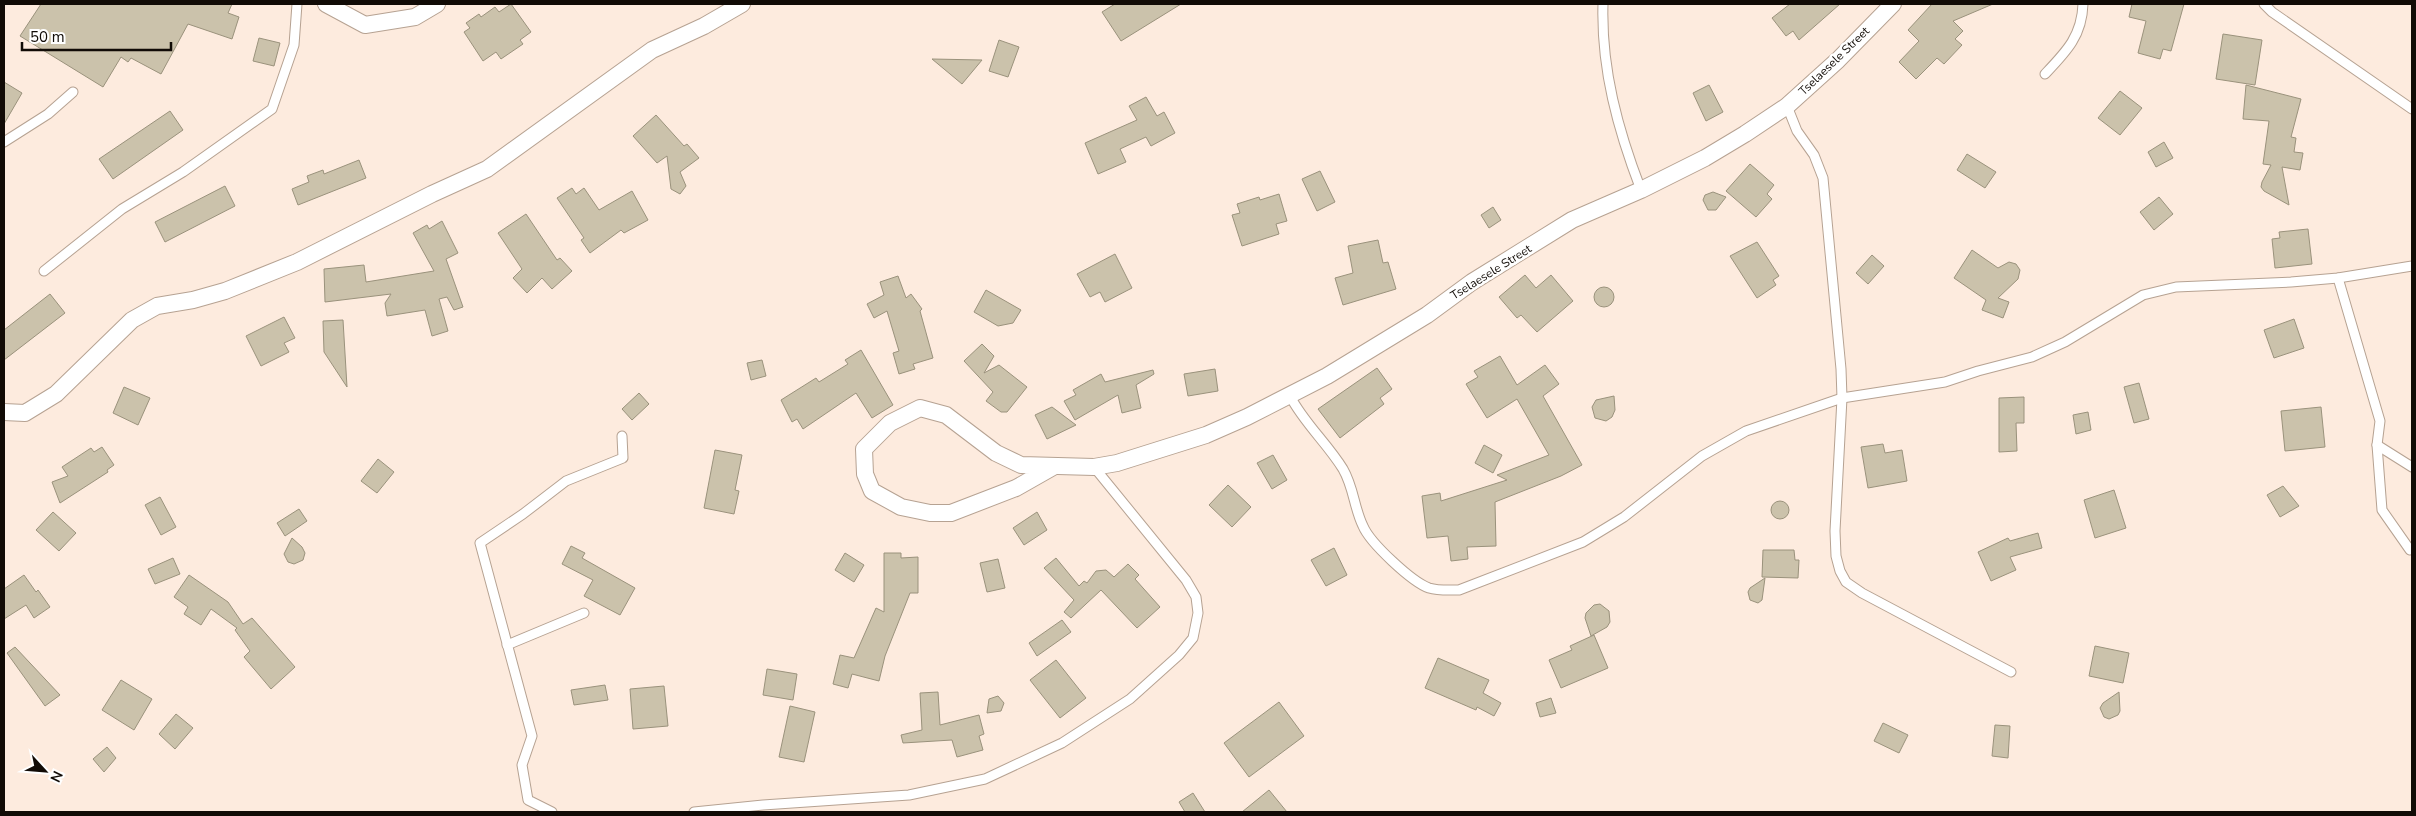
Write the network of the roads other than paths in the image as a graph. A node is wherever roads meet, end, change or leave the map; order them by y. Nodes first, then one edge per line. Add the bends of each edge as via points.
1 (297, 4) edge
2 (326, 4) edge
3 (437, 4) edge
4 (742, 4) edge
5 (1603, 4) edge
6 (1893, 4) edge
7 (2083, 4) edge
8 (2264, 4) edge
9 (2046, 74) dead end
10 (74, 92) dead end
11 (1787, 106) junction
12 (2412, 109) edge
13 (4, 142) edge
14 (1641, 190) junction
15 (2412, 266) edge
16 (44, 271) dead end
17 (2338, 278) junction
18 (1290, 396) junction
19 (1842, 398) junction
20 (4, 412) edge
21 (622, 436) dead end
22 (2377, 445) junction
23 (1053, 467) junction
24 (1094, 467) junction
25 (2412, 467) edge
26 (2412, 548) edge
27 (584, 612) dead end
28 (507, 645) junction
29 (2011, 672) dead end
30 (552, 812) edge
31 (694, 812) edge

1 - 16 lane via 294,45 272,109 183,172 122,209
2 - 3 street via 365,25 415,17
4 - 20 street via 652,50 487,170 297,262 225,291 158,306 132,320 56,394 25,413
5 - 14 lane via 1607,76 1626,151
6 - 11 street, Tselaesele Street
7 - 9 lane via 2083,17 2071,47
8 - 12 lane
10 - 13 lane via 48,114
11 - 14 street, Tselaesele Street via 1705,158
11 - 19 lane via 1823,178
14 - 18 street, Tselaesele Street via 1572,220 1328,376
15 - 17 lane
17 - 19 lane via 2176,286 2143,295 2065,342 2032,357 1945,382
17 - 22 lane via 2380,421
18 - 19 lane via 1299,414 1343,469 1352,485 1363,526 1375,546 1427,587 1443,590 1459,590 1583,542 1624,517 1702,456 1746,431
18 - 24 street, Tselaesele Street via 1206,435
19 - 29 lane via 1835,531 1836,556 1846,582
21 - 28 lane via 623,458 566,481 480,543
22 - 25 lane
22 - 26 lane via 2382,510 2410,550
23 - 23 street, Tselaesele Street via 1021,465 996,453 946,416 920,408 890,423 864,449 865,474 872,491 901,507 930,513 951,513 1008,491
23 - 24 street, Tselaesele Street
24 - 31 lane via 1186,580 1196,598 1198,613 1193,638 1130,699 1062,743 984,779 909,795
27 - 28 lane
28 - 30 lane via 532,736 522,765 528,800

